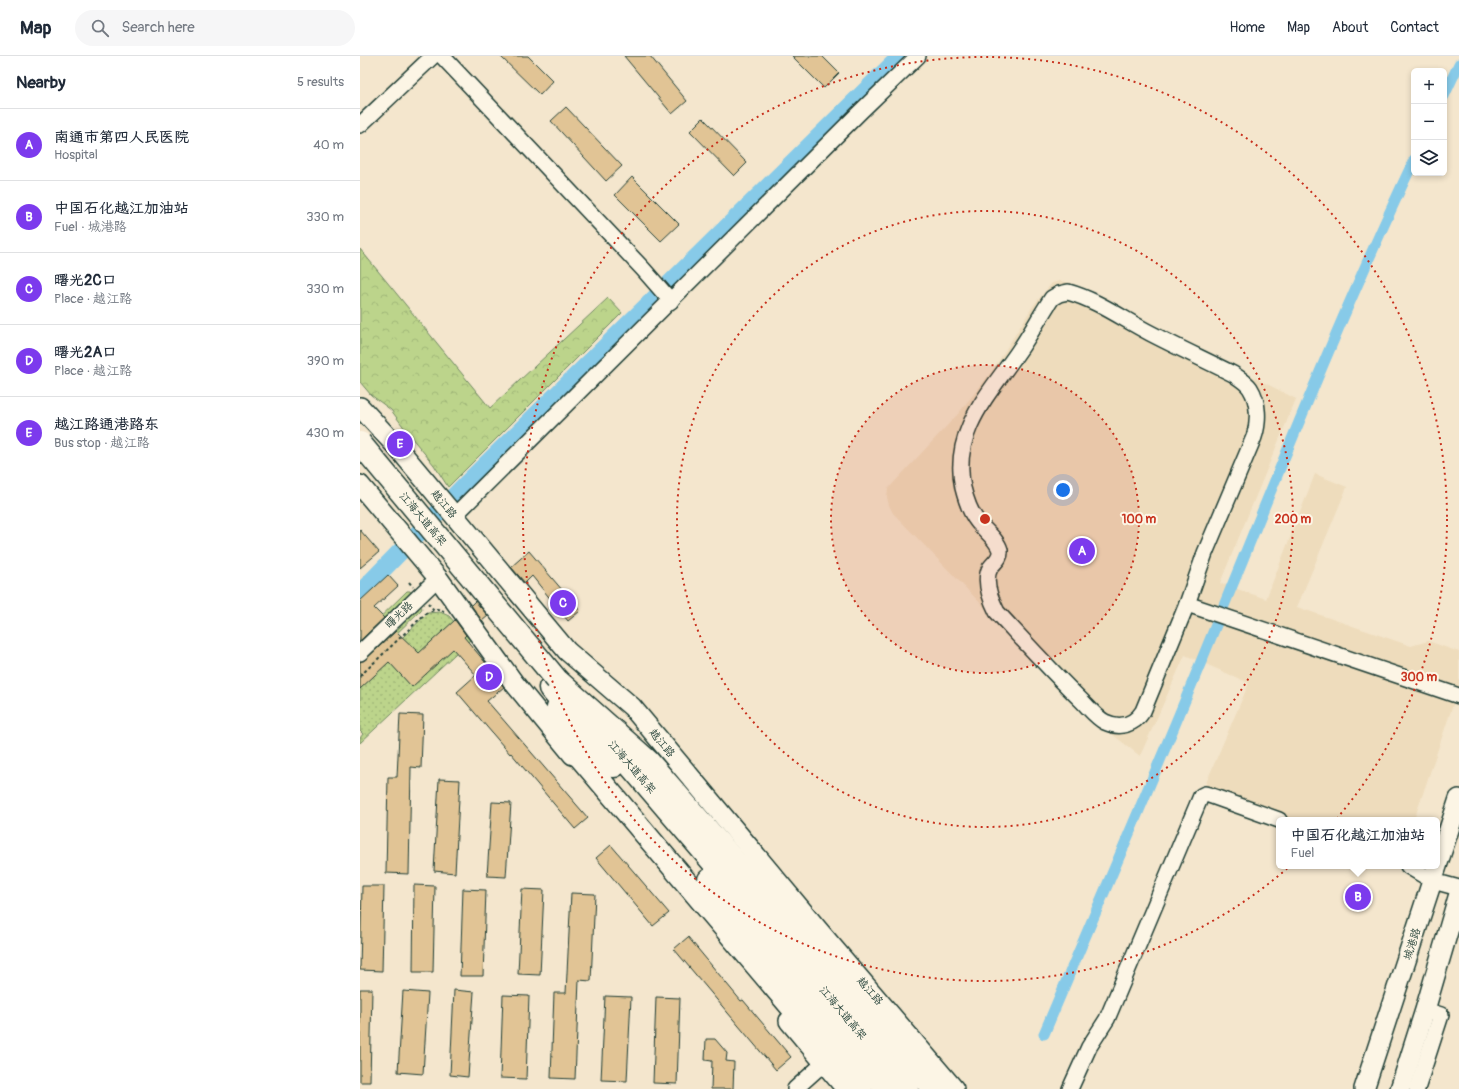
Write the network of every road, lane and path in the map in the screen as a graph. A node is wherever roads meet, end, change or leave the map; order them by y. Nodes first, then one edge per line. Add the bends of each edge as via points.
1 (432, 56) edge
2 (442, 56) edge
3 (918, 56) edge
4 (360, 125) edge
5 (670, 301) junction
6 (360, 407) edge
7 (360, 443) edge
8 (360, 466) edge
9 (360, 485) edge
10 (454, 516) junction
11 (438, 578) junction
12 (1187, 604) junction
13 (448, 614) dead end
14 (360, 653) edge
15 (360, 676) edge
16 (554, 684) junction
17 (1459, 696) edge
18 (1459, 799) edge
19 (1276, 819) edge
20 (1440, 859) edge
21 (1413, 869) edge
22 (1437, 869) edge
23 (1433, 881) junction
24 (1459, 888) edge
25 (1459, 894) edge
26 (1425, 1010) junction
27 (824, 1063) junction
28 (795, 1089) edge
29 (846, 1089) edge
30 (861, 1089) edge
31 (886, 1089) edge
32 (907, 1089) edge
33 (933, 1089) edge
34 (954, 1089) edge
35 (1070, 1089) edge
36 (1364, 1089) edge
37 (1400, 1089) edge
38 (1417, 1089) edge

1 - 4 street
2 - 5 street via 643,269
3 - 5 street
5 - 10 street
6 - 10 main road, 越江路
7 - 16 highway, 江海大道高架, bridge
8 - 16 highway, 江海大道高架
9 - 11 main road
10 - 34 main road, 越江路 via 567,651 632,707
11 - 14 street, 曙光路
11 - 27 main road via 514,683
12 - 12 street via 1205,553 1257,427 1250,388 1233,374 1078,295 1068,292 1059,294 1052,298 1019,350 981,402 967,430 963,448 963,487 969,507 1000,551 988,577 993,603 997,612 1098,717 1105,722 1123,725 1138,718 1142,711
12 - 17 street
13 - 15 path via 437,609 426,613
16 - 30 highway via 575,751
16 - 31 highway, 江海大道高架 via 760,942
16 - 32 highway, 江海大道高架
16 - 33 highway via 648,761
18 - 20 main road, 城港路
19 - 35 street via 1209,795 1200,796 1107,1019 1089,1047
21 - 23 street
22 - 23 main road, 城港路
23 - 24 street
23 - 36 main road, 城港路
25 - 26 main road
26 - 37 main road
26 - 38 street via 1441,1015
27 - 28 street
27 - 29 main road

